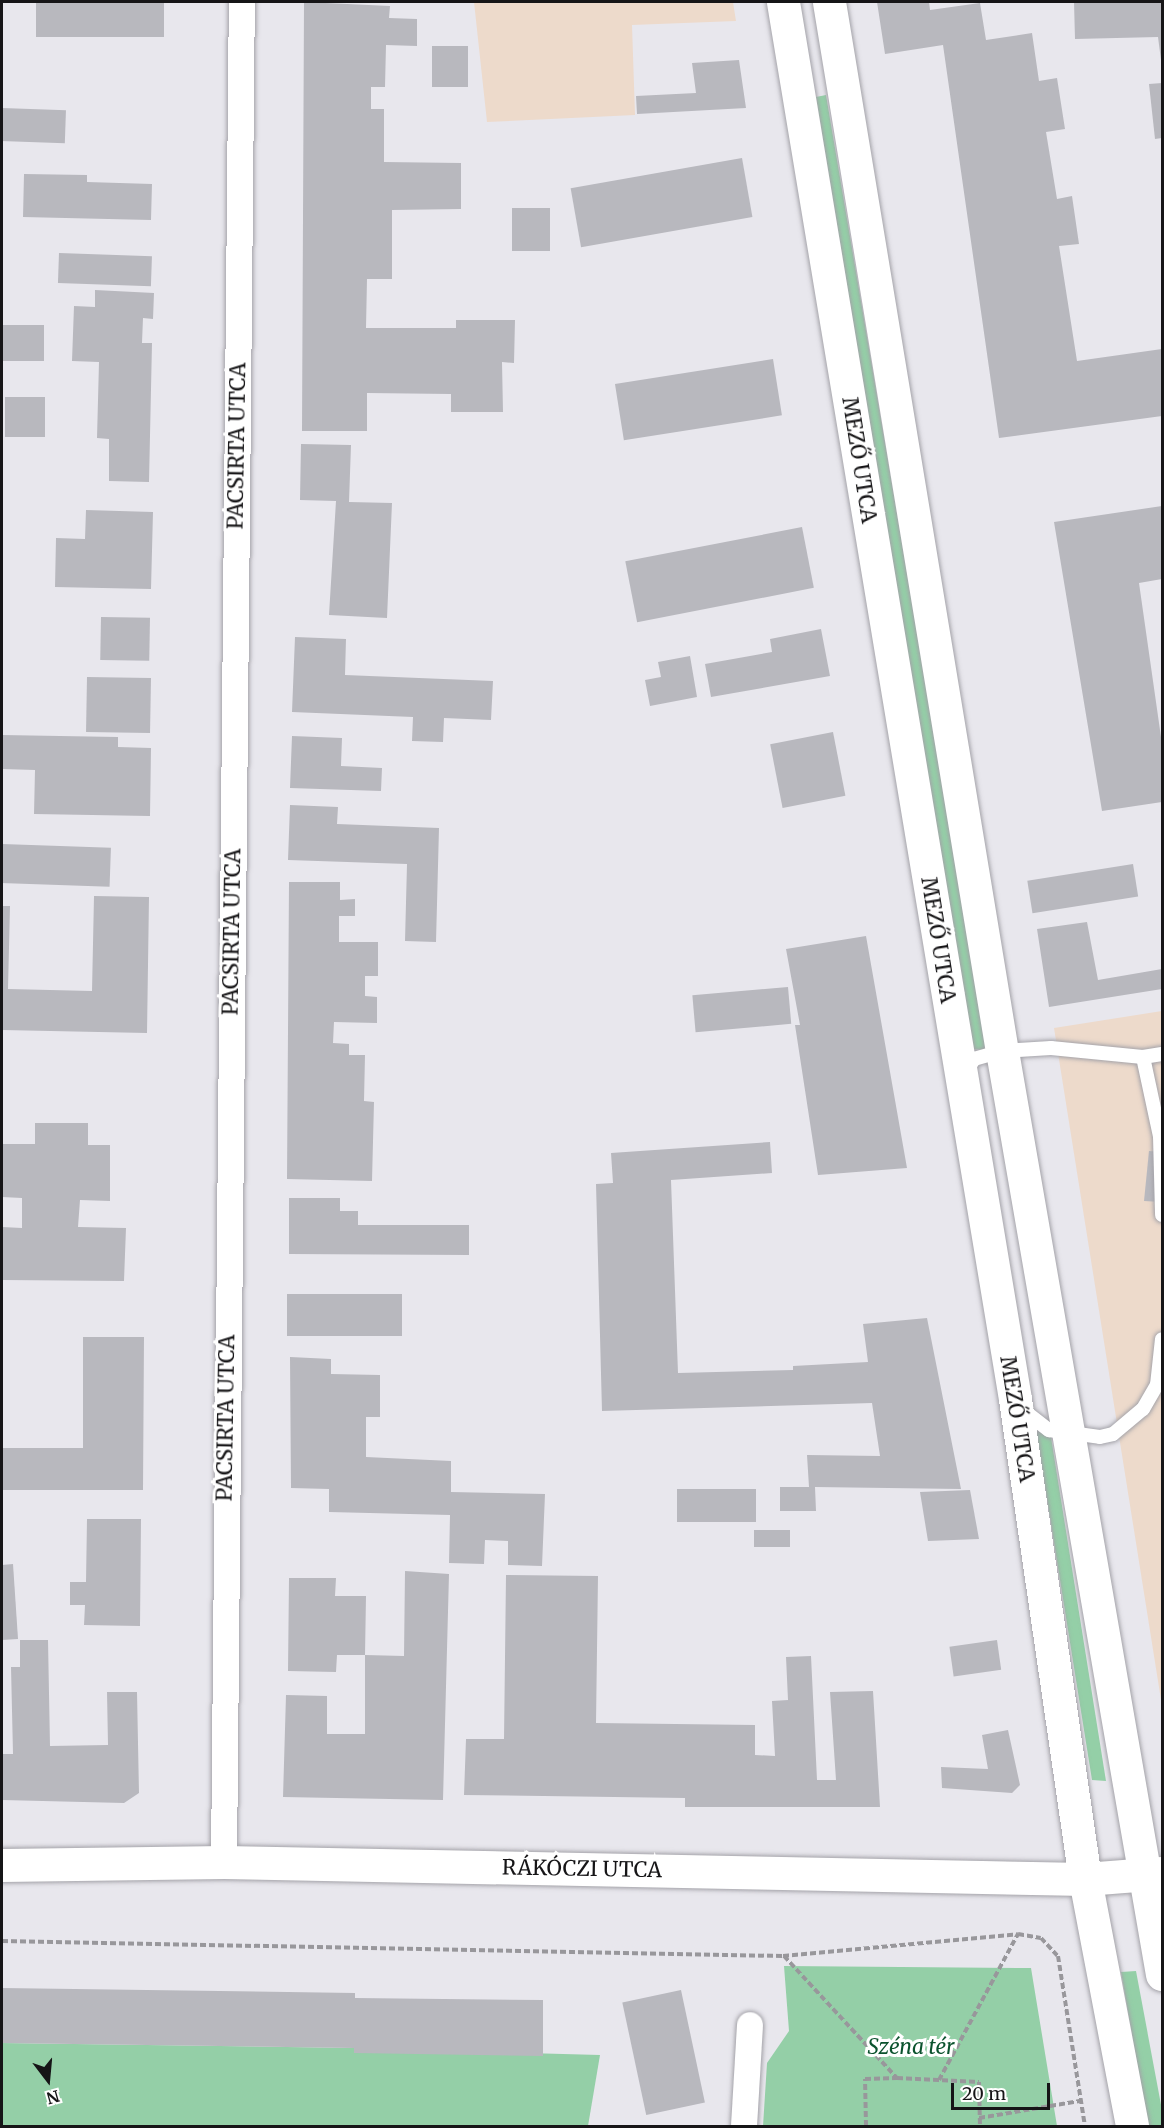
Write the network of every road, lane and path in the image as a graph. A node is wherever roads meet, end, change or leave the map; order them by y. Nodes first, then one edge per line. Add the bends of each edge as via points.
1 (242, 2) edge
2 (783, 2) edge
3 (829, 2) edge
4 (1002, 1051) junction
5 (1162, 1054) edge
6 (1143, 1057) junction
7 (961, 1080) junction
8 (1162, 1215) edge
9 (1162, 1339) edge
10 (1015, 1399) junction
11 (1068, 1432) junction
12 (224, 1862) junction
13 (2, 1864) edge
14 (1153, 1873) edge
15 (1085, 1879) junction
16 (1018, 1934) junction
17 (2, 1941) edge
18 (783, 1956) junction
19 (1162, 1974) edge
20 (750, 2025) dead end
21 (897, 2078) junction
22 (939, 2080) junction
23 (1080, 2101) junction
24 (979, 2118) junction
25 (744, 2127) edge
26 (866, 2127) edge
27 (980, 2127) edge
28 (1084, 2127) edge
29 (1132, 2127) edge

1 - 12 street, PACSIRTA UTCA
2 - 7 main road, MEZŐ UTCA
3 - 4 main road
4 - 6 lane via 1051,1047
4 - 7 lane via 974,1059
4 - 11 main road
5 - 6 lane
6 - 8 lane via 1161,1143
7 - 10 main road, MEZŐ UTCA
9 - 11 lane via 1157,1385 1143,1410 1113,1434 1100,1437
10 - 11 lane via 1029,1418 1049,1430
10 - 15 main road, MEZŐ UTCA
11 - 14 main road
12 - 13 main road, RÁKÓCZI UTCA
12 - 15 main road, RÁKÓCZI UTCA
14 - 15 main road, RÁKÓCZI UTCA
14 - 19 main road
15 - 29 main road
16 - 18 path
16 - 22 path
16 - 23 path via 1041,1938 1058,1956
17 - 18 path
18 - 21 path
20 - 25 street
21 - 22 path
21 - 26 path via 865,2079
22 - 24 path via 978,2082
23 - 24 path
23 - 28 path
24 - 27 path

